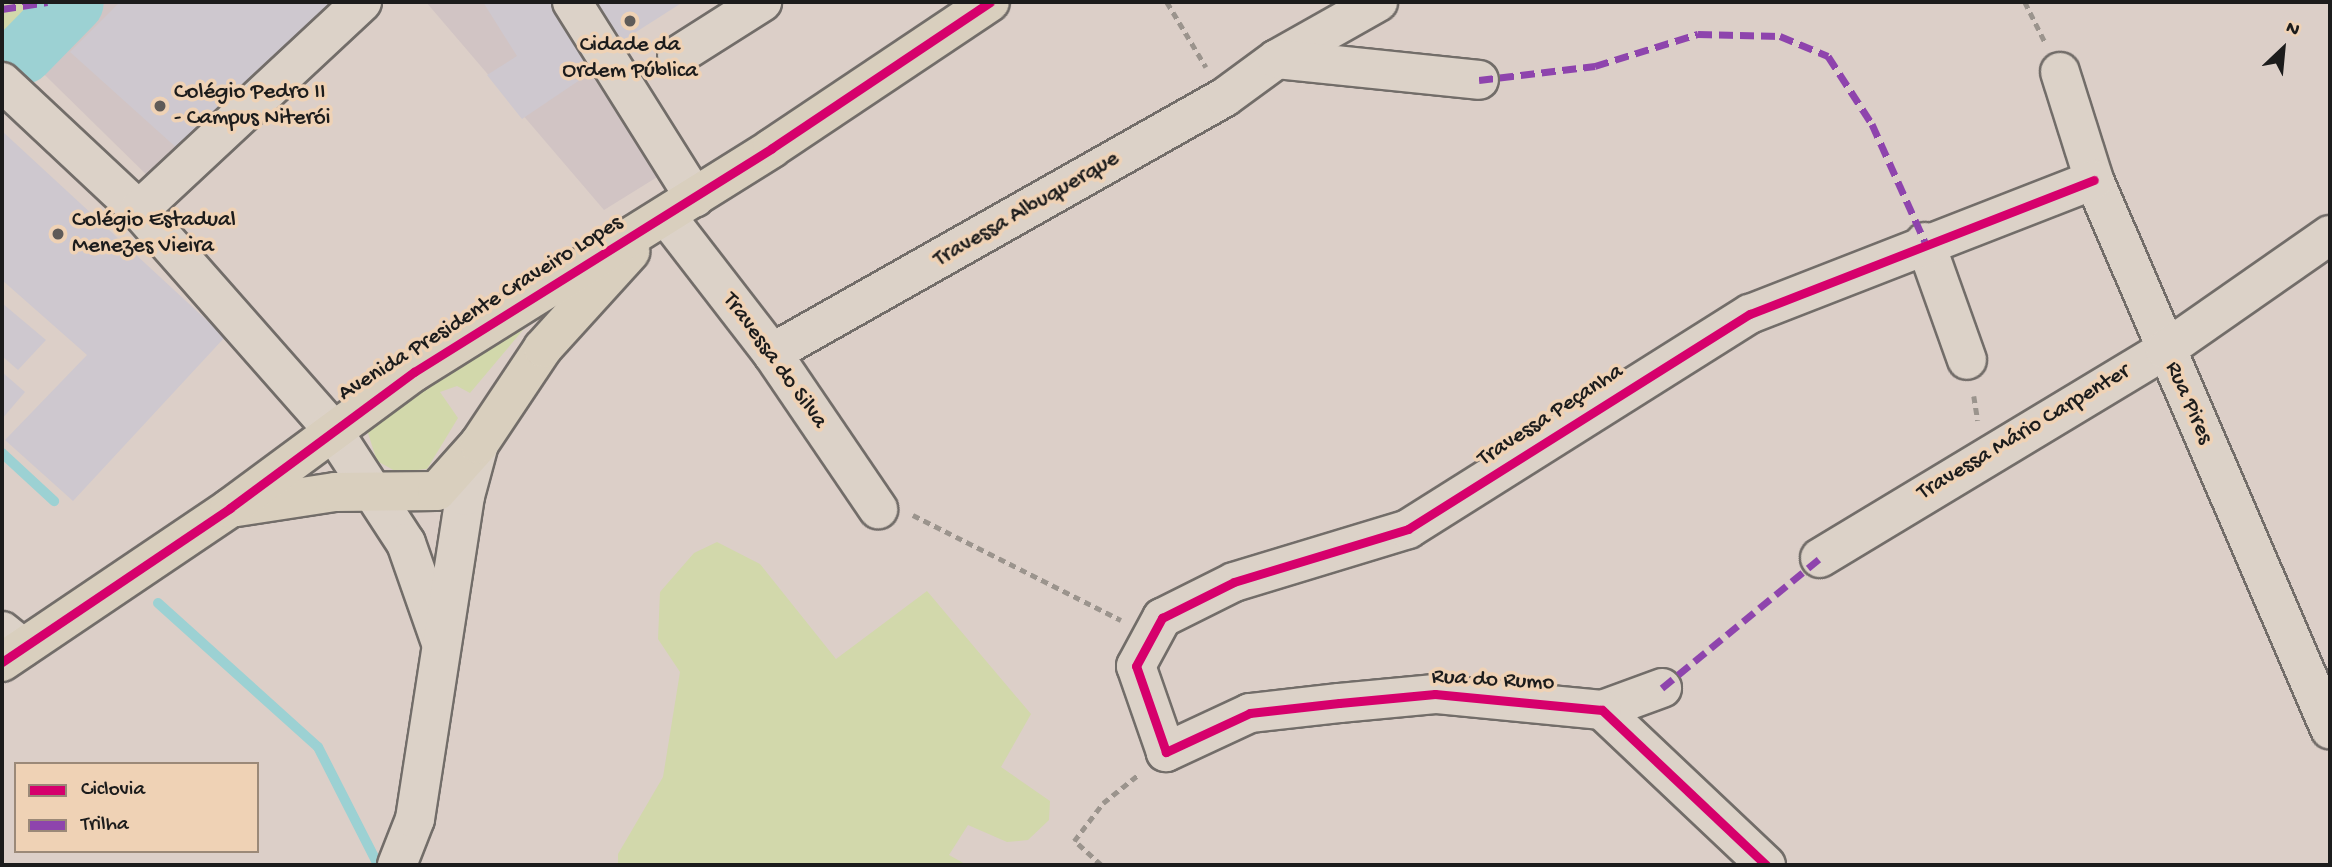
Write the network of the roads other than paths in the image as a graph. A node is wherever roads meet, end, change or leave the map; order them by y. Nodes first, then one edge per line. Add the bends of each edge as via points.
1 (362, 2) edge
2 (572, 2) edge
3 (762, 2) edge
4 (990, 2) edge
5 (1378, 2) edge
6 (677, 56) dead end
7 (1277, 59) junction
8 (2060, 72) dead end
9 (1479, 80) dead end
10 (2, 82) edge
11 (2094, 180) junction
12 (680, 207) junction
13 (139, 211) junction
14 (2330, 235) edge
15 (1925, 242) junction
16 (2165, 351) junction
17 (772, 353) junction
18 (1967, 360) road end
19 (331, 428) junction
20 (479, 444) junction
21 (374, 495) junction
22 (230, 508) junction
23 (878, 509) road end
24 (1820, 558) dead end
25 (441, 643) junction
26 (9, 646) edge
27 (1662, 688) dead end
28 (1602, 710) junction
29 (2330, 729) edge
30 (1166, 752) joint
31 (397, 865) edge
32 (1766, 865) edge

1 - 13 street
2 - 12 street, Travessa do Silva
3 - 6 street
4 - 12 main road, Avenida Presidente Craveiro Lopes
5 - 7 street, Travessa Albuquerque
7 - 9 street
7 - 17 street, Travessa Albuquerque via 1225,97
8 - 11 street, Rua Pires
10 - 13 street
11 - 15 street, Travessa Peçanha
11 - 16 street, Rua Pires
12 - 17 street, Travessa do Silva
12 - 19 main road, Avenida Presidente Craveiro Lopes
12 - 20 main road, Avenida Presidente Craveiro Lopes via 543,348
13 - 19 street
14 - 16 street, Travessa Mário Carpenter
15 - 18 street
15 - 30 street, Travessa Peçanha via 1750,314 1408,529 1234,582 1162,618 1148,635 1136,666
16 - 24 street, Travessa Mário Carpenter via 1984,453
16 - 29 street, Rua Pires
17 - 23 street, Travessa do Silva
19 - 21 street
19 - 22 main road, Avenida Presidente Craveiro Lopes
20 - 21 main road, Avenida Presidente Craveiro Lopes via 437,491
20 - 25 street, Avenida Presidente Craveiro Lopes
21 - 22 main road, Avenida Presidente Craveiro Lopes via 335,492
21 - 25 street via 425,584
22 - 26 main road, Avenida Presidente Craveiro Lopes
25 - 31 street, Avenida Presidente Craveiro Lopes via 415,819
27 - 28 street
28 - 30 street, Rua do Rumo via 1435,694 1339,703 1250,713
28 - 32 street

